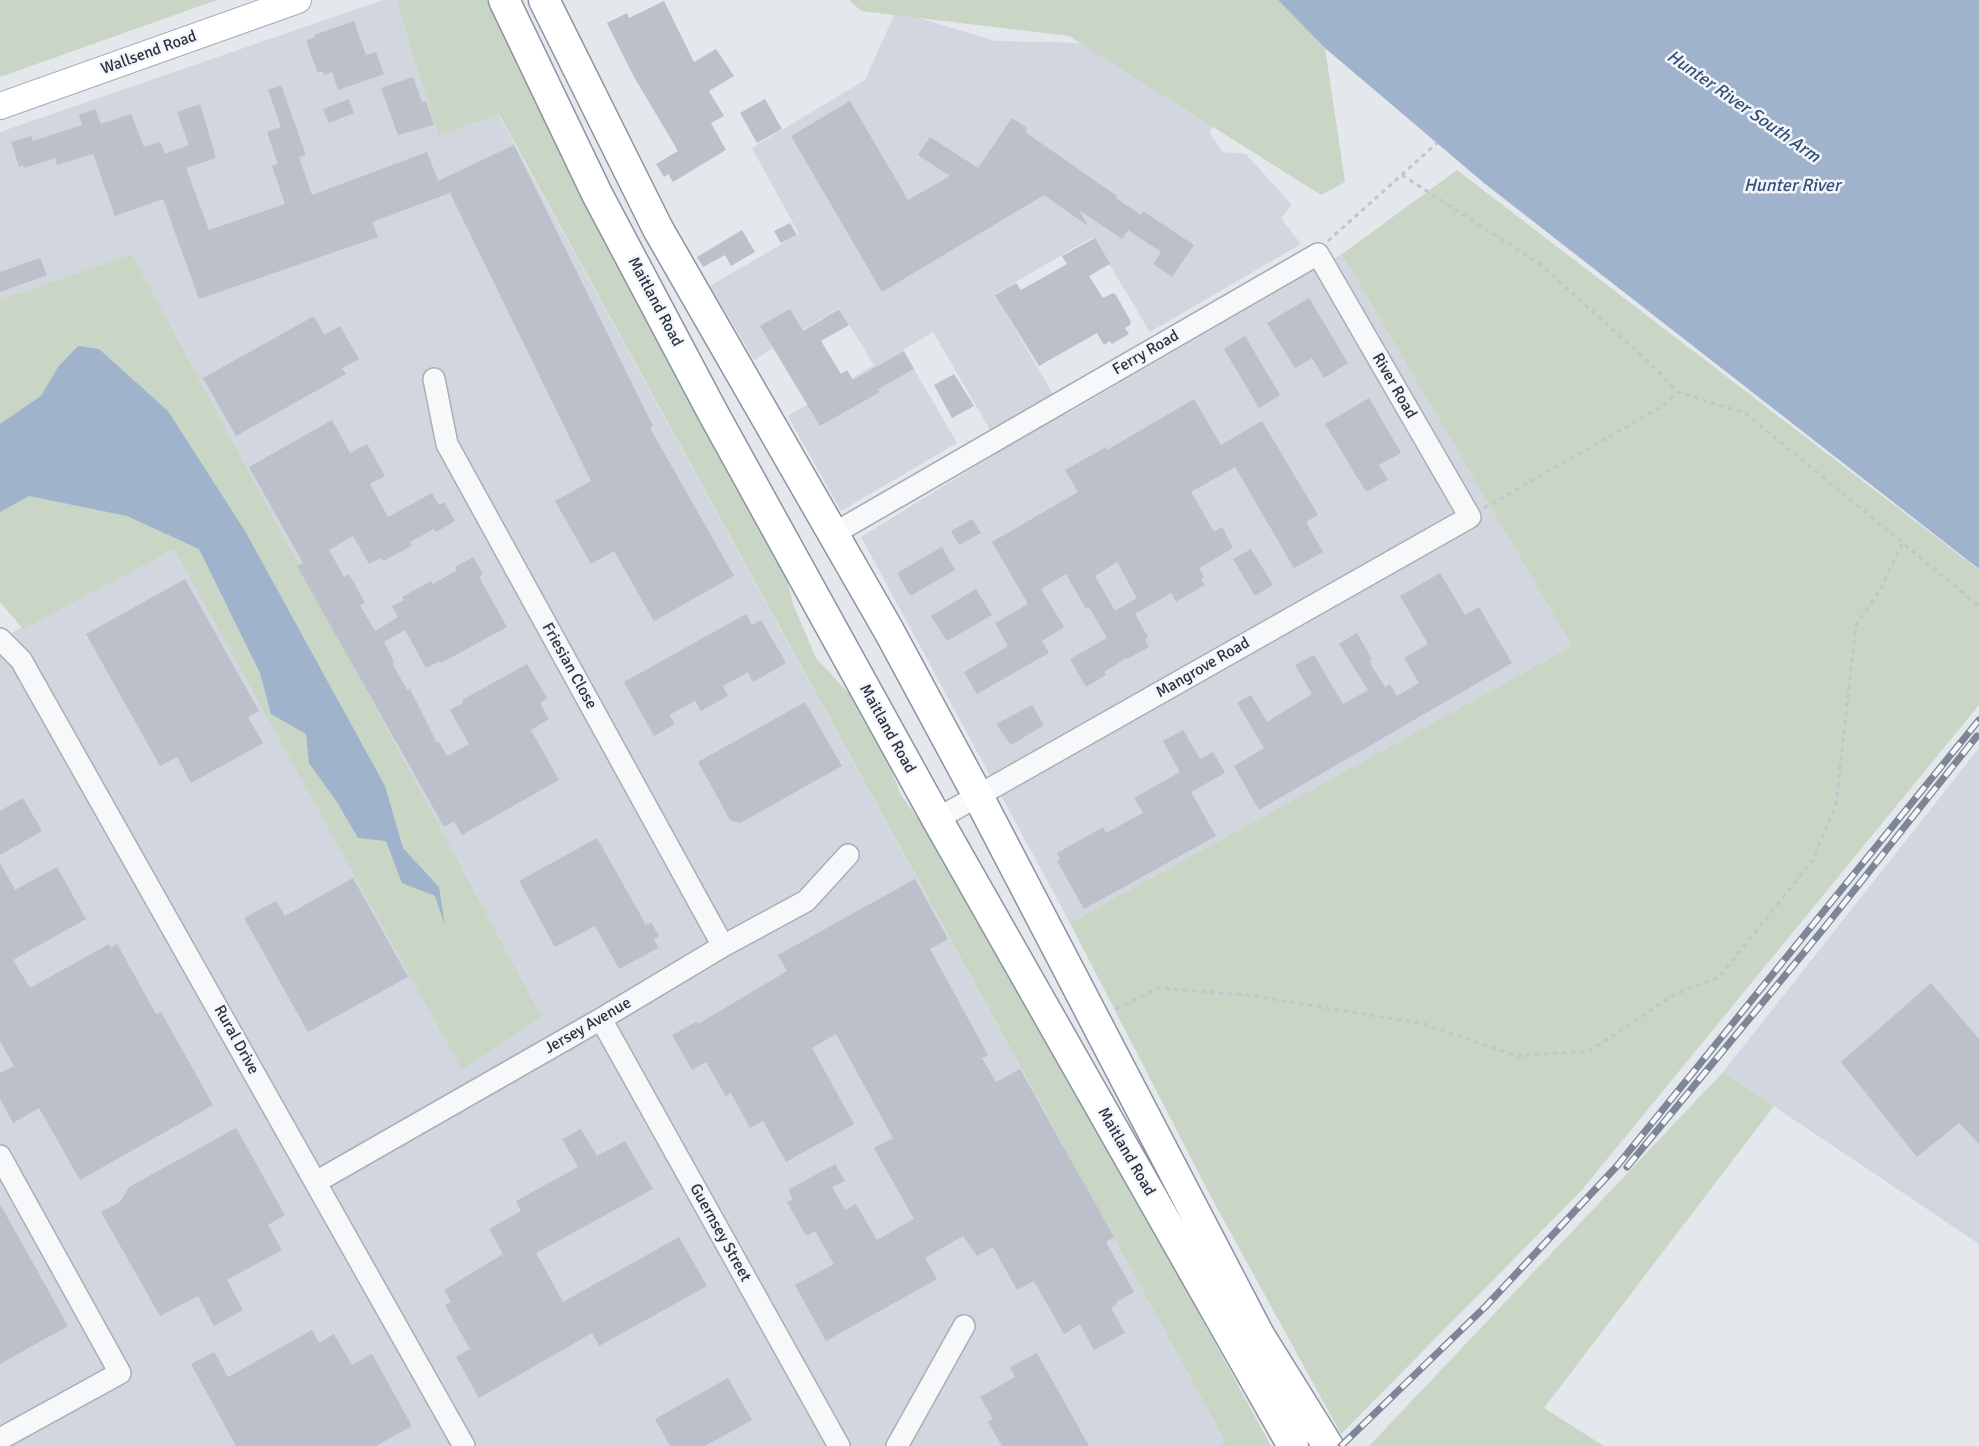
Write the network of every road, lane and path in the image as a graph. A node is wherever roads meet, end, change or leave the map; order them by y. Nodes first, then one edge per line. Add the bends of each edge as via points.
1 (298, 0) edge
2 (504, 0) edge
3 (544, 0) edge
4 (0, 106) edge
5 (1437, 143) dead end
6 (1402, 175) junction
7 (1318, 254) junction
8 (434, 379) dead end
9 (1678, 392) junction
10 (1470, 517) junction
11 (833, 534) junction
12 (1902, 544) junction
13 (1979, 606) edge
14 (0, 639) edge
15 (978, 796) junction
16 (937, 819) junction
17 (848, 855) dead end
18 (723, 946) junction
19 (601, 1019) junction
20 (1095, 1019) junction
21 (0, 1156) edge
22 (316, 1182) junction
23 (964, 1326) dead end
24 (1286, 1435) edge
25 (0, 1438) edge
26 (464, 1446) edge
27 (839, 1446) edge
28 (897, 1446) edge
29 (1328, 1446) edge

1 - 4 main road, Wallsend Road
2 - 16 highway, Maitland Road via 597,194
3 - 11 highway, Maitland Road via 658,230
5 - 6 path
6 - 7 path
6 - 9 path via 1540,264
7 - 10 street, River Road
7 - 11 street, Ferry Road
8 - 18 street, Friesian Close via 447,444
9 - 10 path via 1661,407
9 - 12 path via 1745,413
10 - 15 street, Mangrove Road
11 - 15 highway, Maitland Road
12 - 13 path
12 - 20 path via 1880,590 1856,625 1836,804 1813,860 1719,977 1675,994 1590,1051 1517,1056 1424,1024 1248,995 1158,988
14 - 22 street, Rural Drive via 21,660
15 - 16 street, Mangrove Road
15 - 20 highway, Maitland Road
16 - 24 highway, Maitland Road
17 - 18 street, Jersey Avenue via 806,901
18 - 19 street, Jersey Avenue
19 - 22 street, Jersey Avenue
19 - 27 street, Guernsey Street
20 - 29 highway, Maitland Road via 1258,1335
21 - 25 street via 120,1373
22 - 26 street, Rural Drive
23 - 28 street

